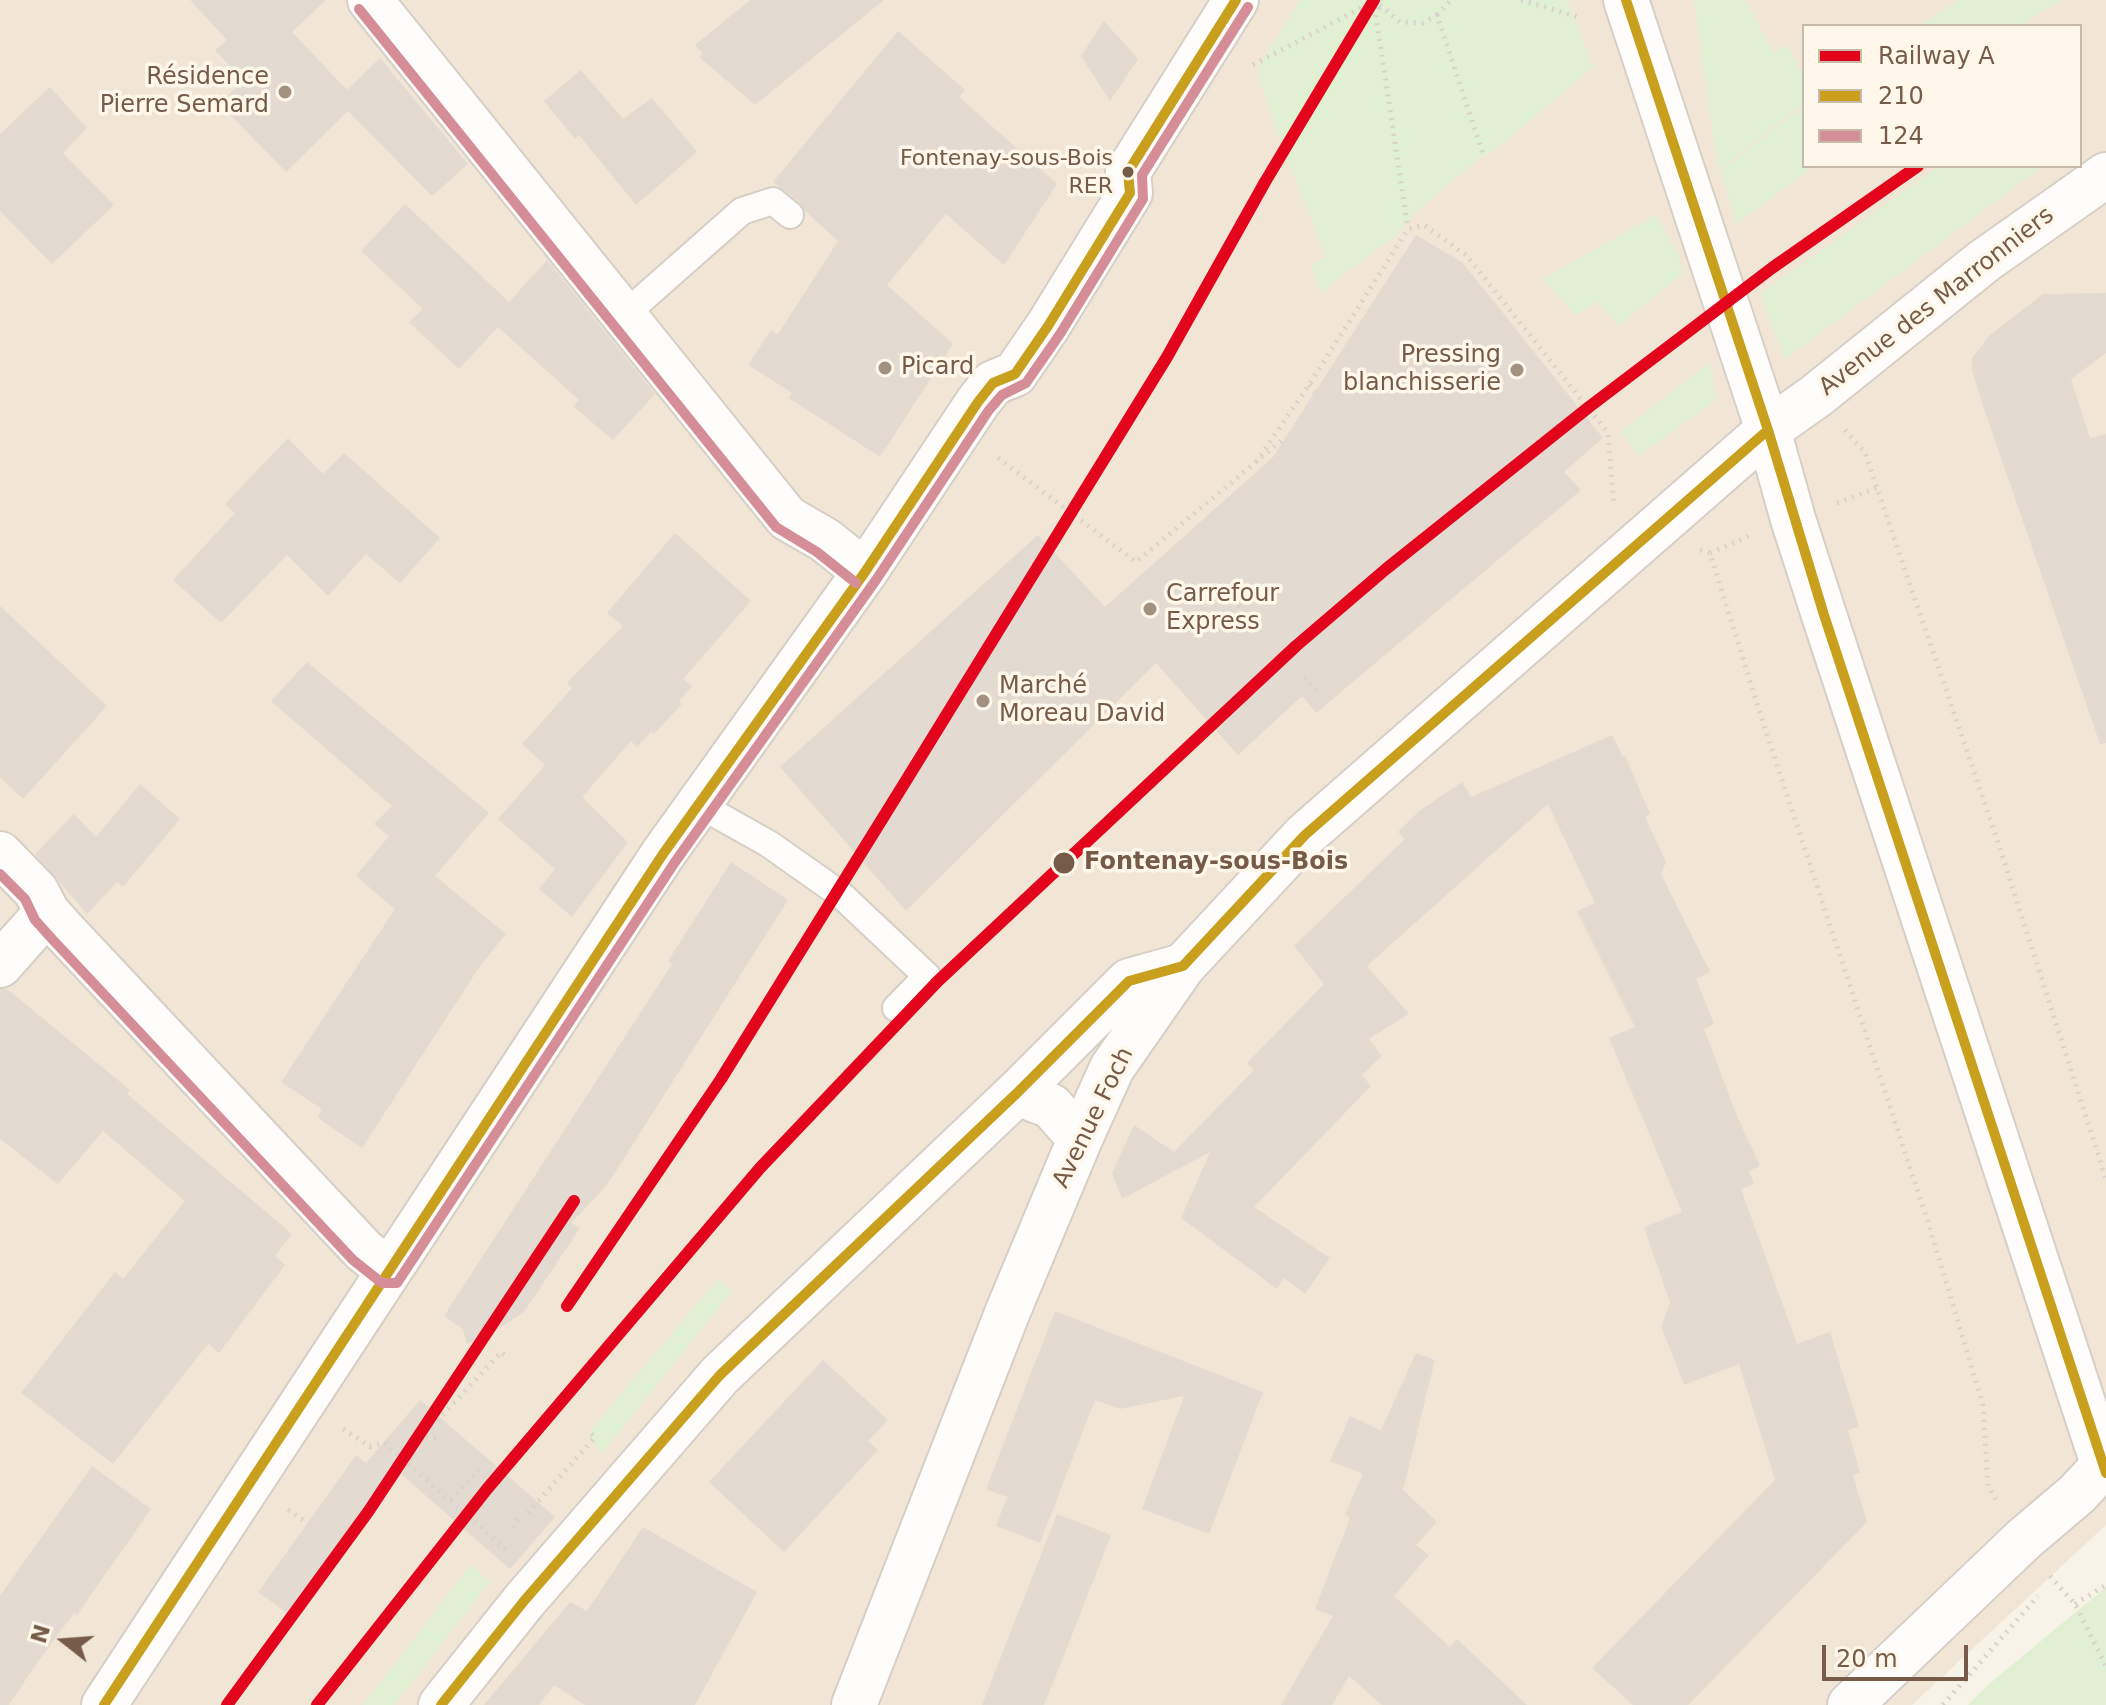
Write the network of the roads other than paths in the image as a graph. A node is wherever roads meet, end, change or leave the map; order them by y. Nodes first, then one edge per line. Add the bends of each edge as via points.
1 (370, 0) edge
2 (1236, 0) edge
3 (1626, 1) edge
4 (2106, 175) edge
5 (790, 215) dead end
6 (623, 316) junction
7 (1768, 430) junction
8 (865, 572) junction
9 (698, 804) junction
10 (0, 854) edge
11 (47, 912) junction
12 (0, 965) edge
13 (1183, 966) junction
14 (896, 1008) dead end
15 (1017, 1093) junction
16 (1080, 1139) junction
17 (389, 1271) junction
18 (2105, 1467) edge
19 (104, 1705) edge
20 (441, 1705) edge
21 (854, 1705) edge
22 (1850, 1705) edge

1 - 6 street
2 - 8 street via 1128,172 1130,193 1048,326 1015,374 993,383
3 - 7 street
4 - 7 street, Avenue des Marronniers via 1984,261
5 - 6 lane via 773,201 742,211
6 - 8 street via 787,518
7 - 13 street, Avenue Foch via 1305,835
7 - 18 street via 1796,530
8 - 9 street
9 - 14 lane via 769,844 840,894 927,976
9 - 17 street
10 - 11 street via 36,891
11 - 12 street
11 - 17 street via 363,1250
13 - 15 street via 1129,981
13 - 16 street, Avenue Foch via 1112,1068
15 - 16 street via 1051,1106
15 - 20 street via 720,1375
16 - 21 street, Avenue Foch
17 - 19 street
18 - 22 street

